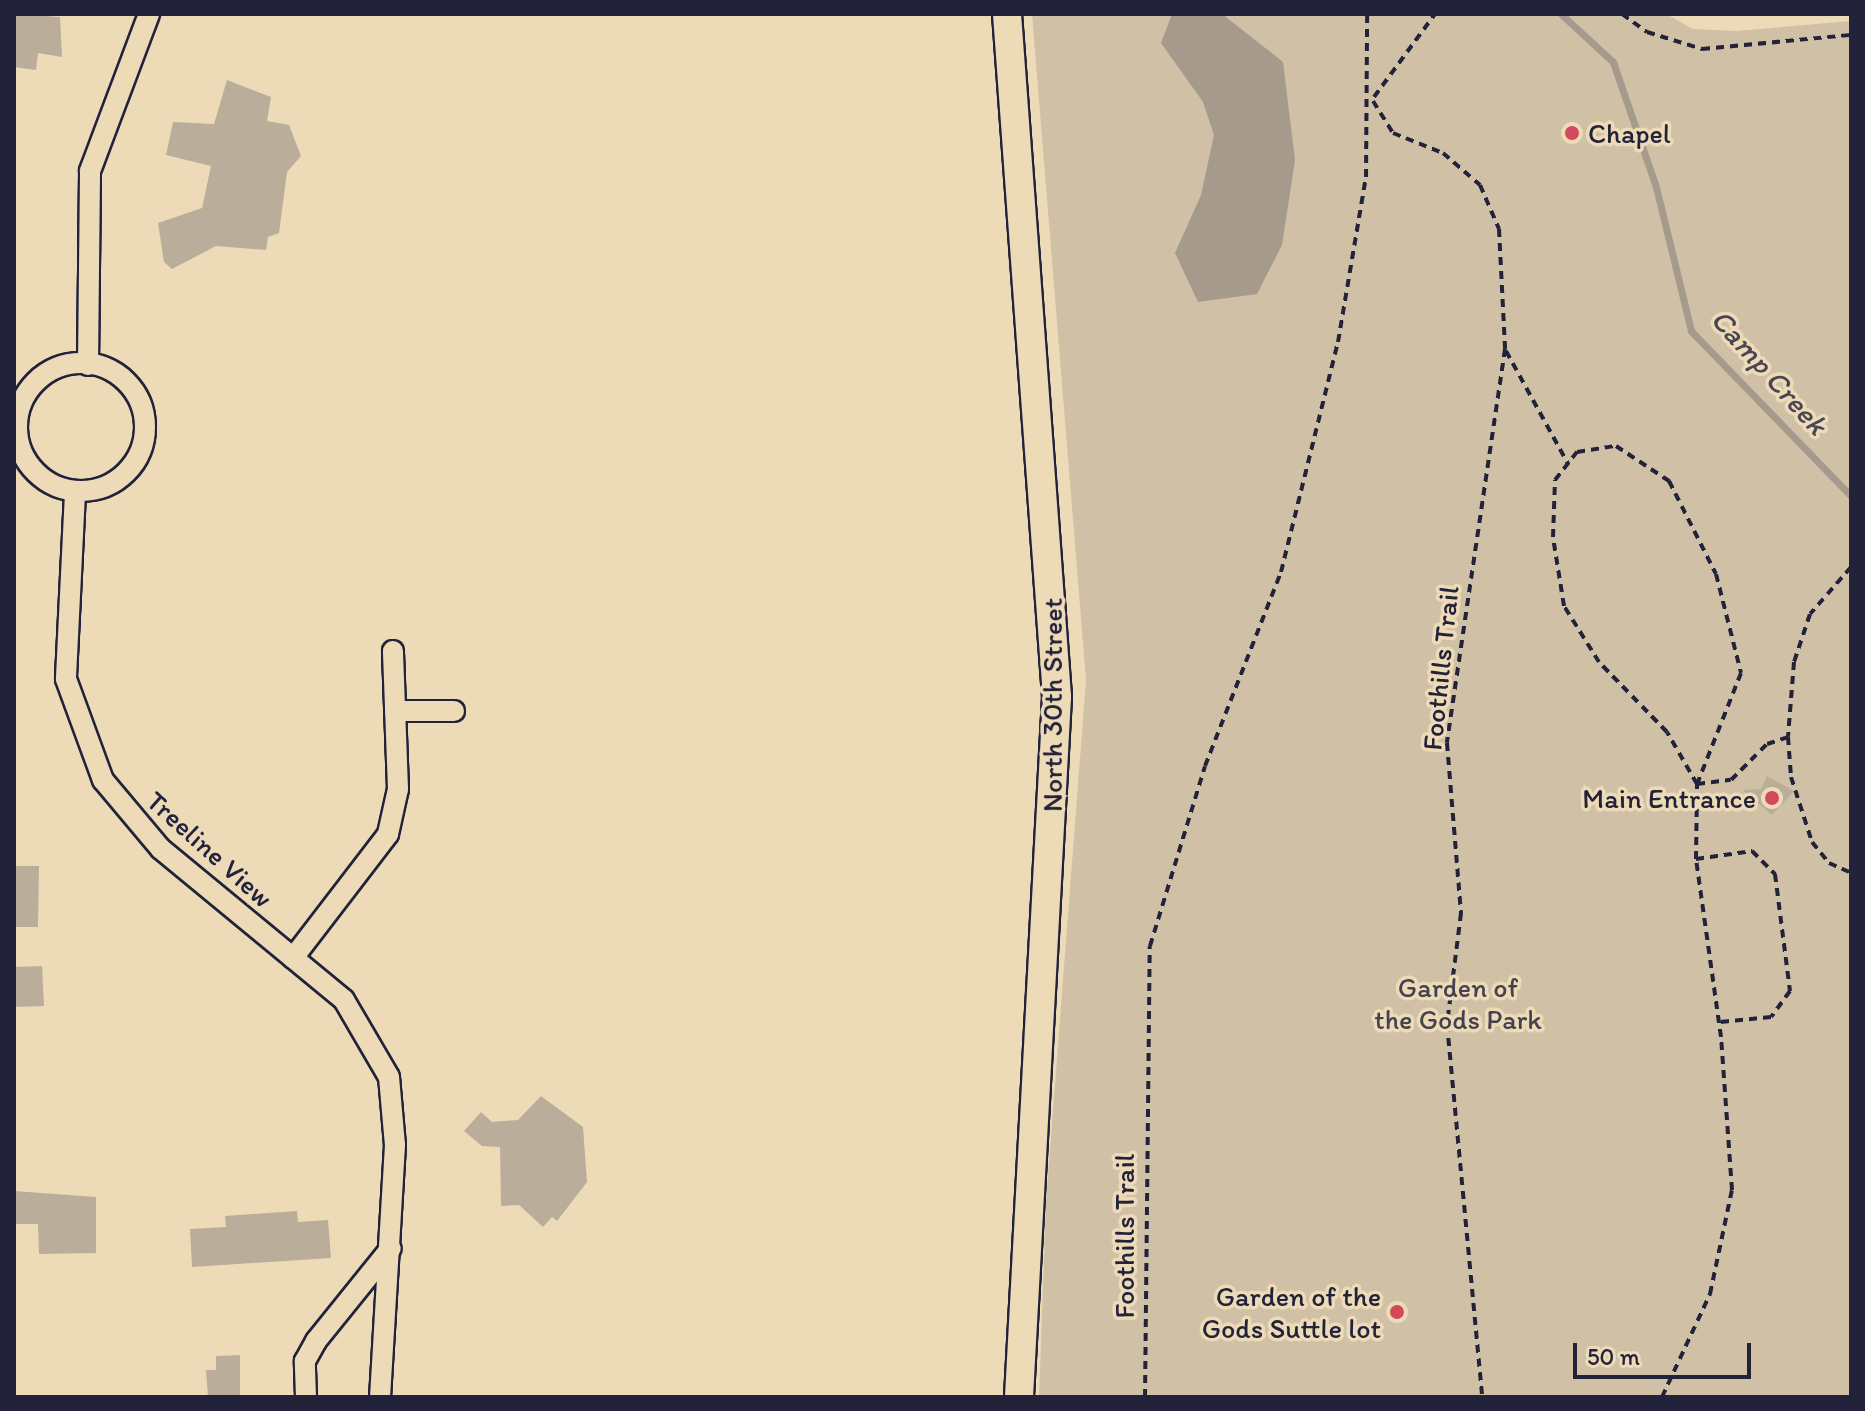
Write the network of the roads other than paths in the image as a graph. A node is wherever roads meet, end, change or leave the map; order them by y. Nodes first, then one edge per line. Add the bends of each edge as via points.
1 (149, 14) edge
2 (1007, 14) edge
3 (88, 365) junction
4 (17, 406) edge
5 (17, 447) edge
6 (75, 493) junction
7 (393, 651) dead end
8 (395, 711) junction
9 (454, 711) dead end
10 (293, 958) junction
11 (391, 1248) junction
12 (306, 1397) edge
13 (380, 1397) edge
14 (1019, 1397) edge

1 - 3 street via 90,171
2 - 14 main road, North 30th Street via 1057,697
3 - 4 street via 40,377
3 - 6 street via 121,376 140,399 145,438 122,477
4 - 5 street
5 - 6 street via 44,480
6 - 10 street, Treeline View via 66,679 85,744 120,806 161,849
7 - 8 street
8 - 9 street
8 - 10 street via 398,789 388,834
10 - 11 street, Treeline View via 364,1025 389,1077
11 - 12 street via 316,1341 305,1361
11 - 13 street, Treeline View

